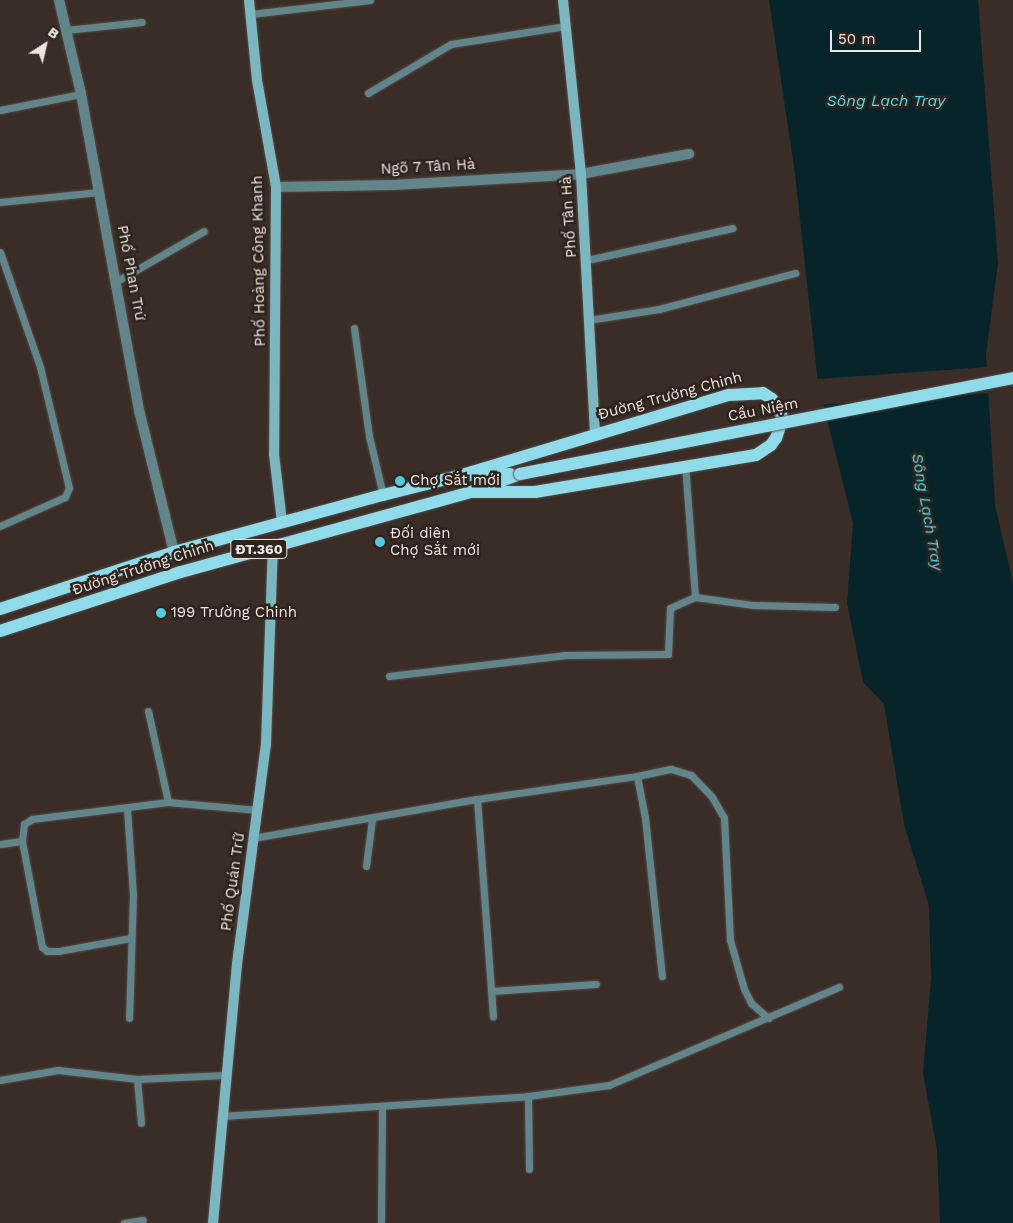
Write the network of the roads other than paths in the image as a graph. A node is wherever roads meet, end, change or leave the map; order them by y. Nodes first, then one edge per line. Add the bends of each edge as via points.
1 (58, 0) edge
2 (249, 0) edge
3 (370, 0) edge
4 (562, 0) edge
5 (251, 14) junction
6 (142, 22) dead end
7 (566, 26) junction
8 (66, 30) junction
9 (368, 93) dead end
10 (81, 94) junction
11 (0, 110) edge
12 (689, 154) dead end
13 (581, 174) junction
14 (276, 187) junction
15 (100, 192) junction
16 (0, 202) edge
17 (733, 228) dead end
18 (204, 231) dead end
19 (0, 252) edge
20 (587, 260) junction
21 (795, 274) dead end
22 (117, 281) junction
23 (588, 320) junction
24 (354, 328) dead end
25 (1013, 378) edge
26 (595, 432) junction
27 (685, 464) junction
28 (520, 474) junction
29 (462, 475) junction
30 (471, 492) junction
31 (383, 495) junction
32 (282, 522) junction
33 (0, 526) edge
34 (273, 545) junction
35 (174, 552) junction
36 (695, 597) junction
37 (835, 607) dead end
38 (0, 609) edge
39 (0, 631) edge
40 (389, 676) dead end
41 (148, 710) dead end
42 (637, 776) junction
43 (477, 799) junction
44 (168, 802) junction
45 (127, 808) junction
46 (258, 810) junction
47 (372, 819) junction
48 (253, 838) junction
49 (22, 841) junction
50 (0, 844) edge
51 (366, 866) dead end
52 (131, 938) junction
53 (662, 976) dead end
54 (596, 984) dead end
55 (839, 987) dead end
56 (491, 991) junction
57 (493, 1016) dead end
58 (129, 1018) dead end
59 (768, 1018) junction
60 (226, 1075) junction
61 (137, 1079) junction
62 (0, 1080) edge
63 (528, 1096) junction
64 (382, 1107) junction
65 (222, 1116) junction
66 (141, 1123) dead end
67 (529, 1170) dead end
68 (143, 1220) dead end
69 (124, 1223) edge
70 (213, 1223) edge
71 (382, 1223) edge

1 - 8 street, Phố Phan Trứ
2 - 5 street, Phố Hoàng Công Khanh
3 - 5 lane
4 - 7 street, Phố Tân Hà
5 - 14 street, Phố Hoàng Công Khanh via 257,80
6 - 8 lane
7 - 9 lane via 451,44
7 - 13 street, Phố Tân Hà
8 - 10 street, Phố Phan Trứ
10 - 11 lane
10 - 15 street, Phố Phan Trứ
12 - 13 street, Ngõ 7 Tân Hà
13 - 14 street, Ngõ 7 Tân Hà via 393,185
13 - 20 street, Phố Tân Hà
14 - 32 street, Phố Hoàng Công Khanh via 274,454
15 - 16 lane
15 - 22 street, Phố Phan Trứ
17 - 20 lane
18 - 22 lane
19 - 33 lane via 40,367 69,488 65,497
20 - 23 street, Phố Tân Hà
21 - 23 lane via 659,309
22 - 35 street, Phố Phan Trứ via 140,414
23 - 26 street, Phố Tân Hà
24 - 31 lane via 369,436
25 - 28 main road, Cầu Niệm, bridge
26 - 27 main road, Đường Trường Chinh via 749,391 763,393 778,405 781,426 764,451
26 - 29 main road, Đường Trường Chinh
27 - 30 main road, Đường Trường Chinh via 535,492
27 - 36 lane
28 - 29 main road, Đường Trường Chinh / ĐT.360
28 - 30 main road, Đường Trường Chinh / ĐT.360
29 - 31 main road, Đường Trường Chinh / ĐT.360
30 - 34 main road, Đường Trường Chinh / ĐT.360
31 - 32 main road, Đường Trường Chinh / ĐT.360
32 - 35 main road, Đường Trường Chinh / ĐT.360
34 - 39 main road, Đường Trường Chinh / ĐT.360
34 - 46 street, Phố Quán Trữ via 266,744
35 - 38 main road, Đường Trường Chinh / ĐT.360
36 - 37 lane via 753,605
36 - 40 lane via 670,608 668,654 566,655
41 - 44 lane
42 - 43 lane
42 - 53 lane via 645,818
42 - 59 lane via 672,770 691,775 712,797 724,818 730,940 744,989 751,1003
43 - 47 lane
43 - 56 lane
44 - 45 lane
44 - 46 lane
45 - 49 lane via 32,819 24,824
45 - 52 lane via 133,894
46 - 48 street, Phố Quán Trữ
47 - 48 lane
47 - 51 lane
48 - 60 street, Phố Quán Trữ
49 - 50 lane
49 - 52 lane via 42,947 59,951
52 - 58 lane
54 - 56 lane
55 - 59 lane
56 - 57 lane
59 - 63 lane via 722,1034 624,1080
60 - 61 lane
60 - 65 street, Phố Quán Trữ
61 - 62 lane via 58,1070
61 - 66 lane
63 - 64 lane
63 - 67 lane
64 - 65 lane
64 - 71 lane
65 - 70 street, Phố Quán Trữ
68 - 69 lane

